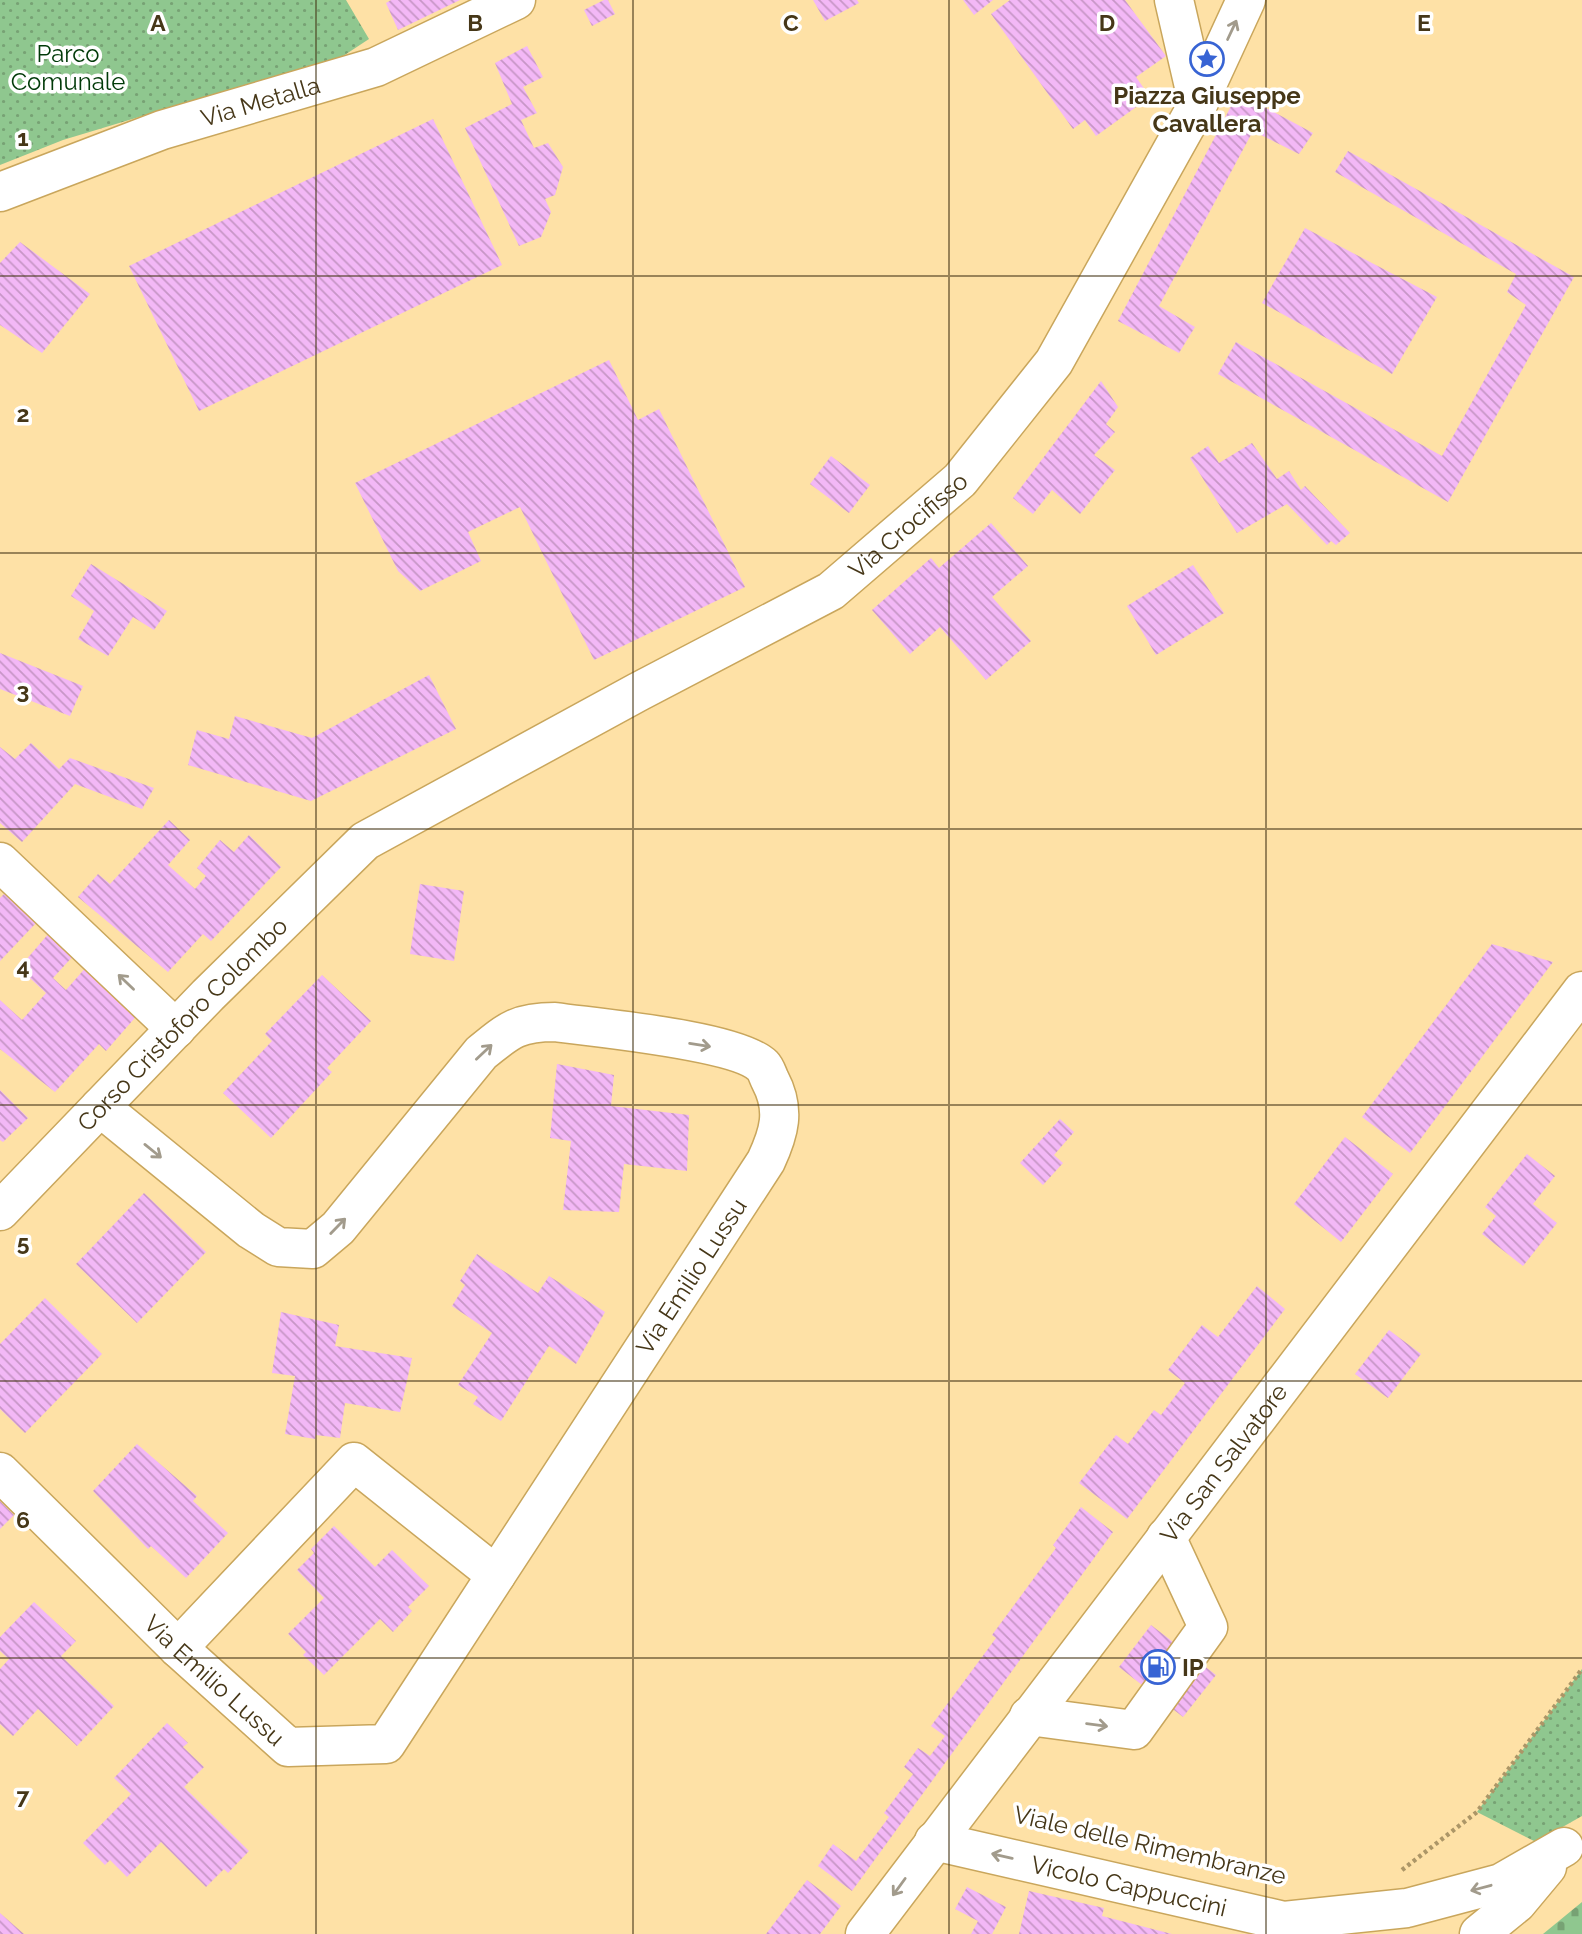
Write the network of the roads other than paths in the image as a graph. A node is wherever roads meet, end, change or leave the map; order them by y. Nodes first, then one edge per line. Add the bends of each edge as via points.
1 (516, 0) edge
2 (1174, 0) edge
3 (1246, 0) edge
4 (1198, 104) junction
5 (0, 192) edge
6 (365, 841) joint
7 (0, 862) edge
8 (1582, 991) edge
9 (176, 1029) junction
10 (100, 1107) junction
11 (0, 1211) edge
12 (0, 1472) edge
13 (1166, 1537) junction
14 (496, 1576) junction
15 (178, 1648) junction
16 (1029, 1716) junction
17 (1573, 1840) edge
18 (934, 1841) junction
19 (1294, 1927) edge
20 (865, 1934) edge
21 (1479, 1934) edge

1 - 5 street, Via Metalla via 376,67 162,130
2 - 4 street
4 -> 3 street, Via Crocifisso
4 - 6 street, Via Crocifisso via 1054,362 960,480 831,591
6 - 9 street, Corso Cristoforo Colombo
9 -> 7 street
8 - 13 street, Via San Salvatore
9 - 10 street, Corso Cristoforo Colombo
10 - 11 street, Corso Cristoforo Colombo
10 -> 14 street, Via Emilio Lussu via 251,1230 278,1247 313,1249 338,1228 481,1053 527,1022 555,1022 733,1050 763,1066 781,1111 778,1134 766,1161
12 - 15 street, Via Emilio Lussu
13 - 16 street, Via San Salvatore
16 -> 13 street via 1134,1730 1208,1627
14 - 15 street via 354,1462
14 - 15 street, Via Emilio Lussu via 386,1744 288,1747
16 - 18 street, Via San Salvatore
17 -> 19 street, Vicolo Cappuccini via 1501,1883 1407,1908
17 - 21 street via 1517,1903
19 -> 18 street, Vicolo Cappuccini
18 -> 20 street, Via San Salvatore

